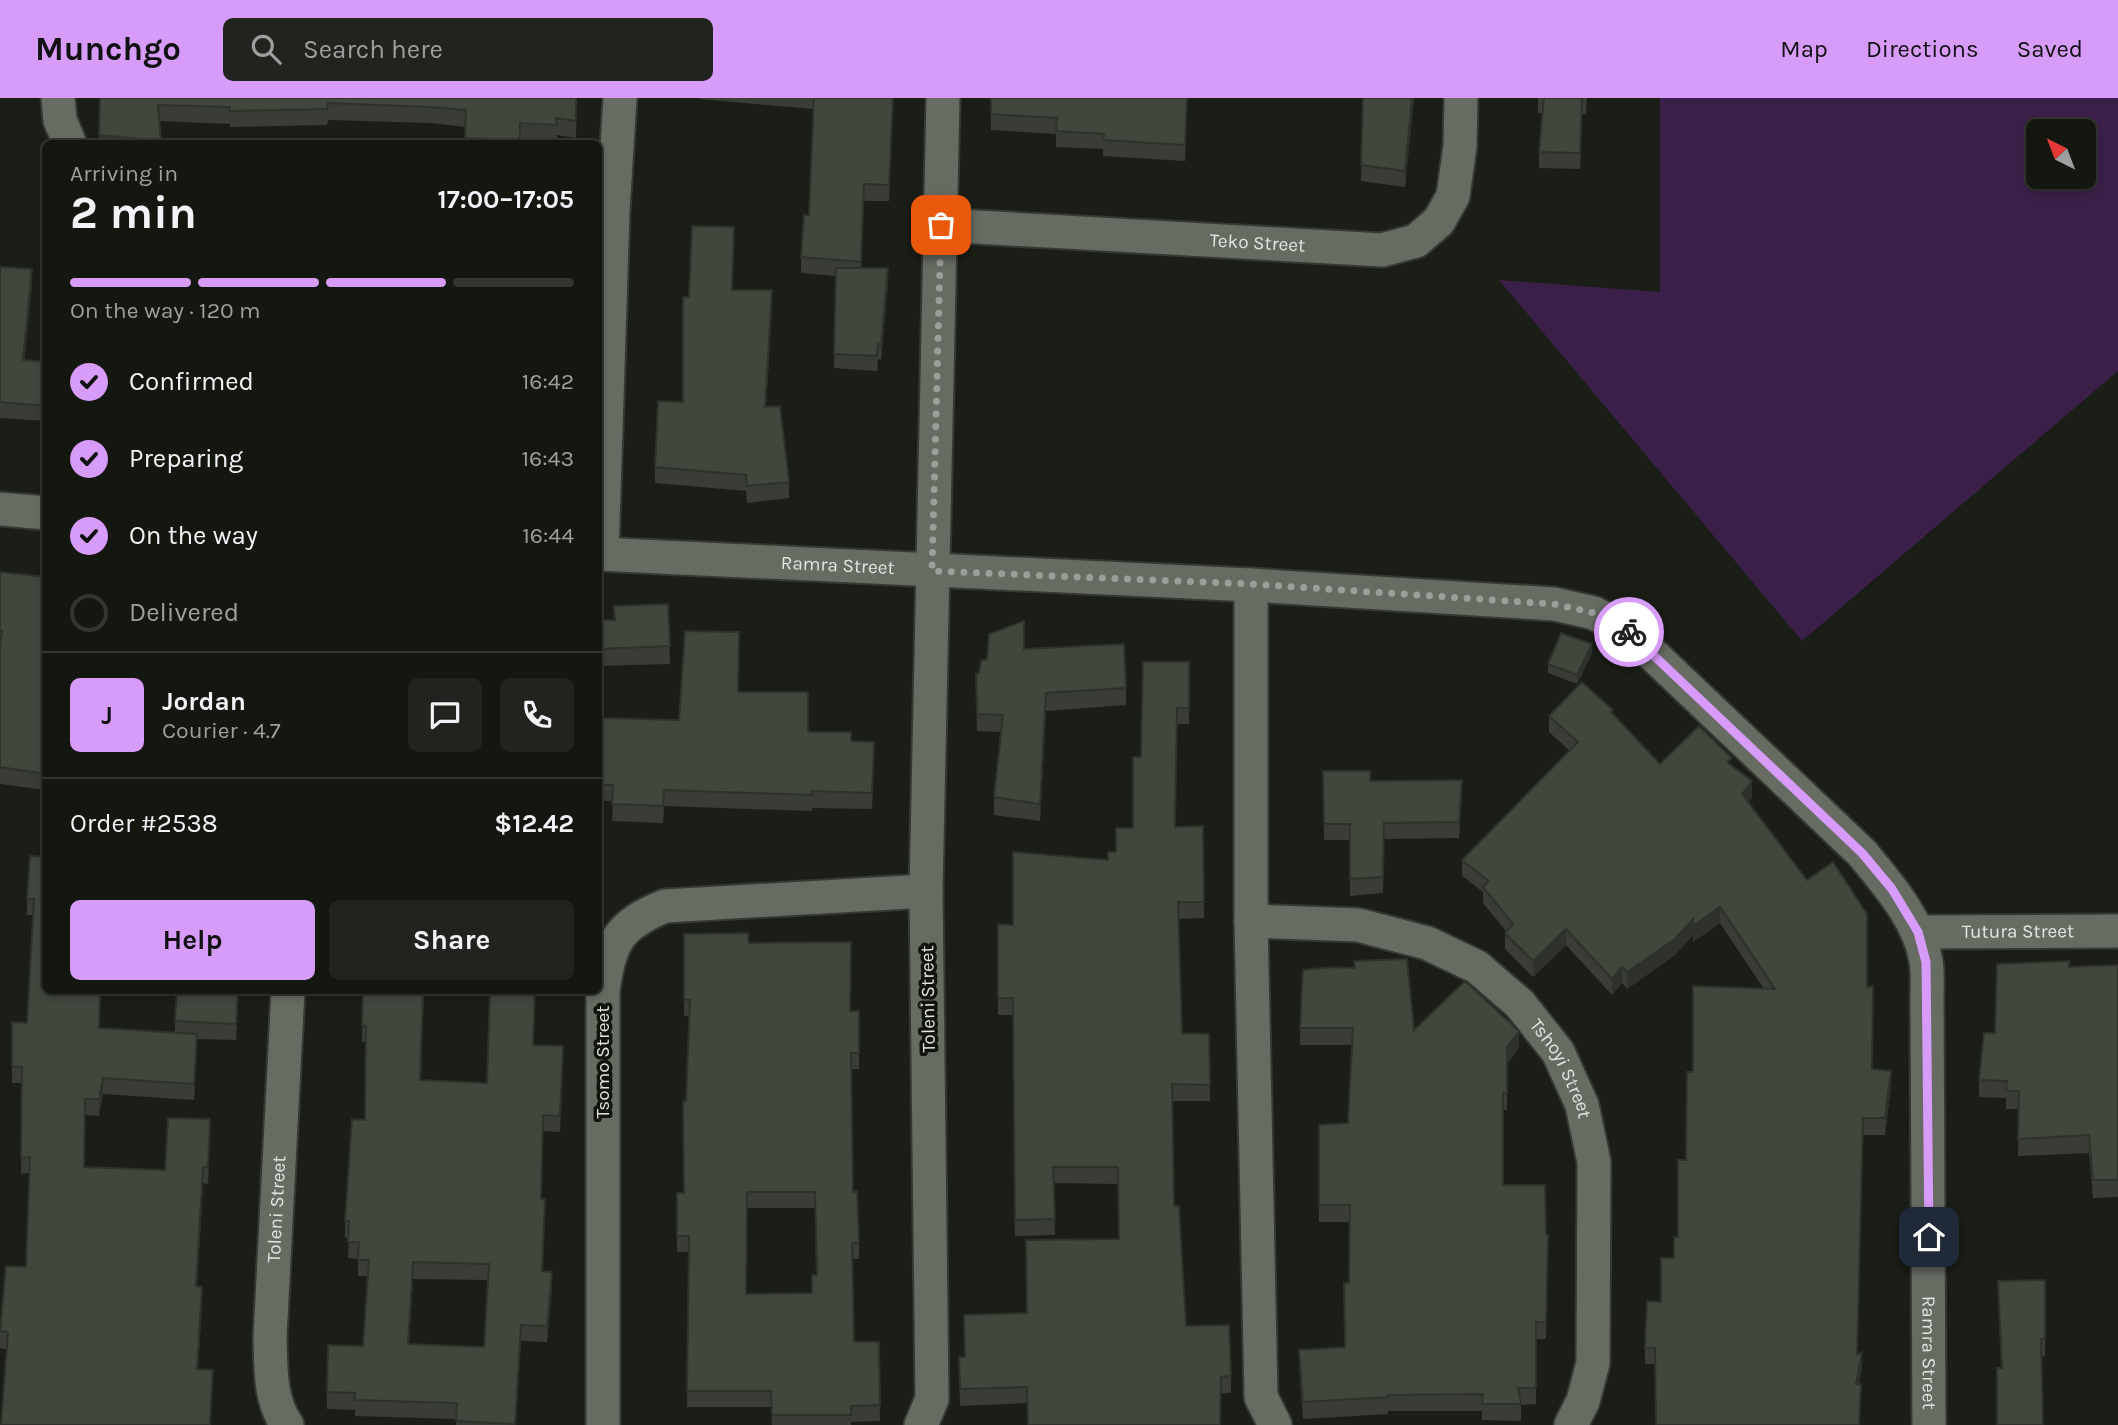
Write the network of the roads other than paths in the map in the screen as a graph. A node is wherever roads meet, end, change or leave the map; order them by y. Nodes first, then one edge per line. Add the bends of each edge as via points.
1 (58, 98) edge
2 (620, 98) edge
3 (943, 98) edge
4 (1461, 98) edge
5 (68, 140) edge
6 (606, 211) edge
7 (941, 225) junction
8 (602, 440) edge
9 (0, 509) edge
10 (42, 513) edge
11 (602, 554) edge
12 (932, 571) junction
13 (1251, 584) junction
14 (926, 891) junction
15 (1251, 921) junction
16 (2118, 931) edge
17 (1918, 932) junction
18 (288, 994) edge
19 (287, 1425) edge
20 (603, 1425) edge
21 (921, 1425) edge
22 (1275, 1425) edge
23 (1572, 1425) edge
24 (1929, 1425) edge

1 - 5 street
2 - 6 street
3 - 7 street
4 - 7 street, Teko Street via 1453,196 1439,221 1416,241 1382,250
6 - 8 street
7 - 12 street
9 - 10 street
11 - 12 street, Ramra Street
12 - 13 street, Ramra Street
12 - 14 street, Toleni Street
13 - 15 street
13 - 17 street, Ramra Street via 1554,604 1594,613 1629,632 1862,853 1892,889
14 - 20 street, Tsomo Street via 665,906 643,915 617,939 607,962 603,992
14 - 21 street, Toleni Street via 933,1353 932,1399
15 - 22 street via 1261,1397
15 - 23 street, Tshoyi Street via 1358,925 1427,943 1477,967 1520,1004 1558,1052 1582,1105 1594,1162 1592,1363
16 - 17 street, Tutura Street
17 - 24 street, Ramra Street via 1927,987
18 - 19 street, Toleni Street via 270,1337 271,1379 278,1412

